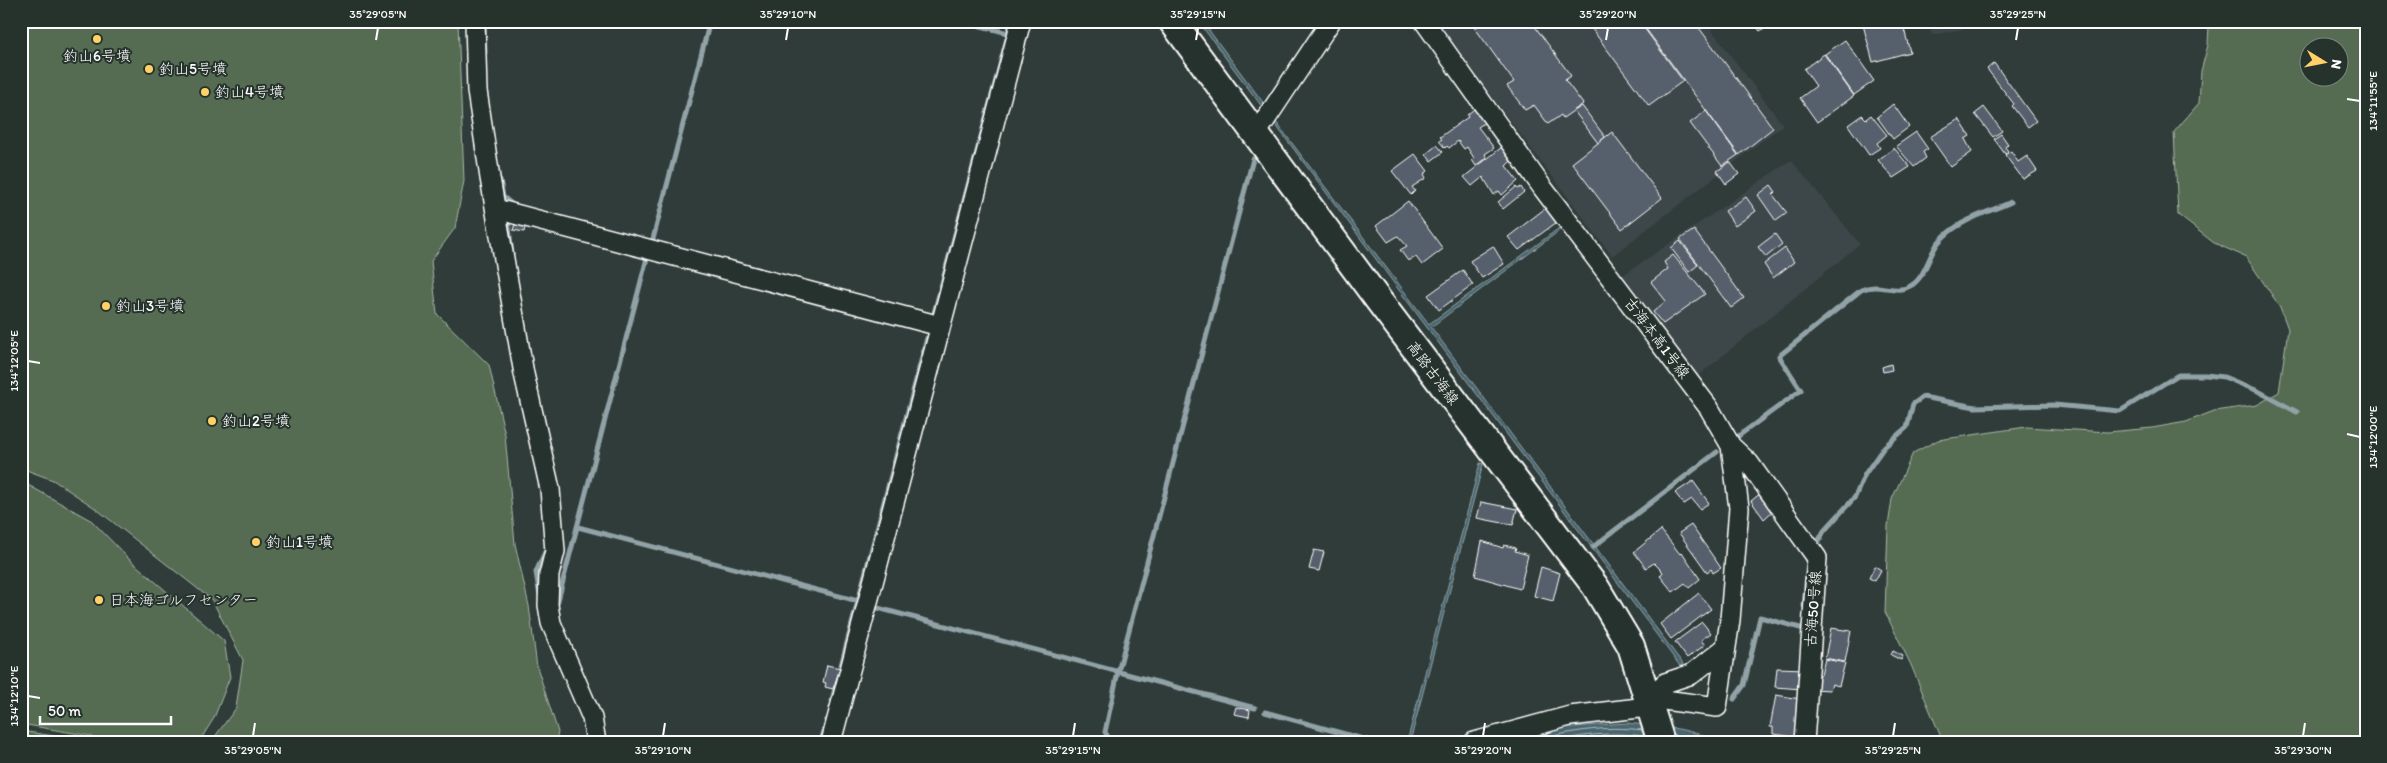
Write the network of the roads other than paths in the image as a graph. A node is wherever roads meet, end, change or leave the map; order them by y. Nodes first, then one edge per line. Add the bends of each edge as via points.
1 (475, 21) edge
2 (1021, 21) edge
3 (1172, 21) edge
4 (1331, 21) edge
5 (1424, 21) edge
6 (1256, 134) junction
7 (496, 209) junction
8 (940, 326) junction
9 (1731, 446) junction
10 (1726, 647) junction
11 (1654, 720) edge
12 (596, 742) edge
13 (831, 742) edge
14 (1474, 742) edge
15 (1804, 742) edge

1 - 7 street via 477,91
2 - 8 street
3 - 6 main road, 高路古海線
4 - 6 street
5 - 9 street, 古海本高1号線 via 1542,187 1709,408
6 - 11 main road, 高路古海線 via 1595,586 1631,646
7 - 8 street
7 - 12 street via 524,374 550,489 555,543 549,575 551,624 592,718
8 - 13 street
9 - 10 street, 古海本高1号線 via 1739,508
9 - 15 street, 古海50号線 via 1748,463 1816,558
10 - 11 street via 1692,674 1665,683
10 - 11 street, 古海本高1号線 via 1717,707
11 - 14 street via 1639,708 1570,716

